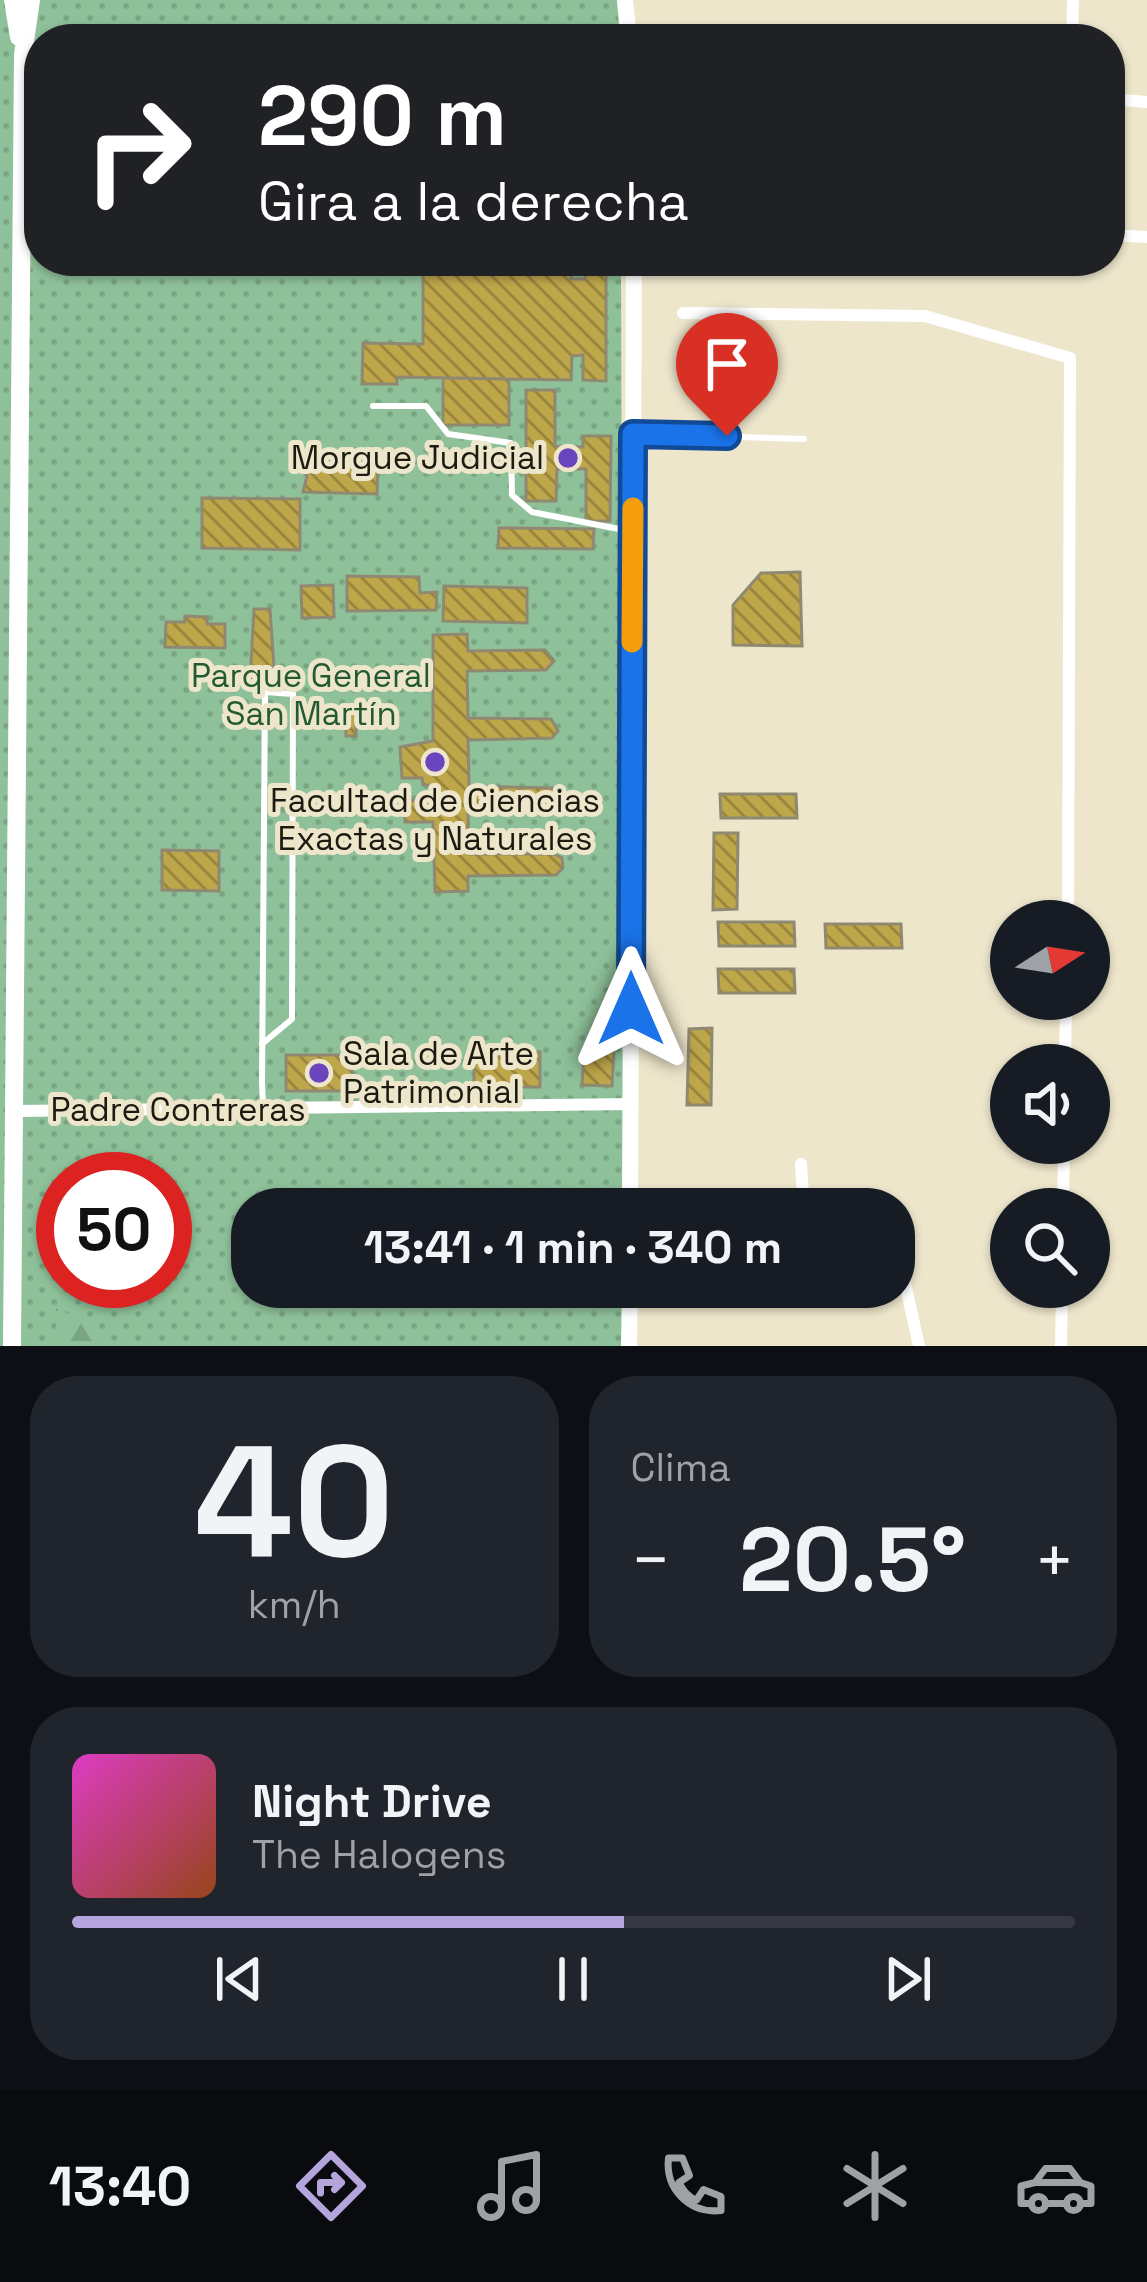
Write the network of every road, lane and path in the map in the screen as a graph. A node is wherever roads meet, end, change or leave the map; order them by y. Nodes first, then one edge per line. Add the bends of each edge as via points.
1 (13, 0) edge
2 (24, 48) edge
3 (23, 55) junction
4 (634, 276) edge
5 (683, 313) dead end
6 (373, 406) dead end
7 (633, 434) junction
8 (804, 439) dead end
9 (10, 525) edge
10 (633, 531) junction
11 (1068, 900) edge
12 (262, 1044) junction
13 (630, 1105) junction
14 (263, 1110) junction
15 (14, 1111) junction
16 (801, 1164) dead end
17 (630, 1188) edge
18 (803, 1188) edge
19 (630, 1308) edge
20 (911, 1308) edge
21 (1062, 1308) edge
22 (12, 1346) edge
23 (629, 1346) edge
24 (919, 1346) edge
25 (1061, 1346) edge

1 - 3 main road
2 - 3 main road
3 - 9 main road
4 - 7 main road
5 - 11 street via 925,316 1070,358
6 - 10 lane via 426,406 448,434 512,443 512,495 532,512
7 - 8 lane
7 - 10 main road
9 - 15 main road
10 - 13 main road
12 - 12 lane via 265,692 293,694 292,1019
12 - 14 lane
13 - 14 street, Padre Contreras
13 - 17 main road
14 - 15 street, Padre Contreras
15 - 22 main road
16 - 18 street
19 - 23 main road
20 - 24 street
21 - 25 street

